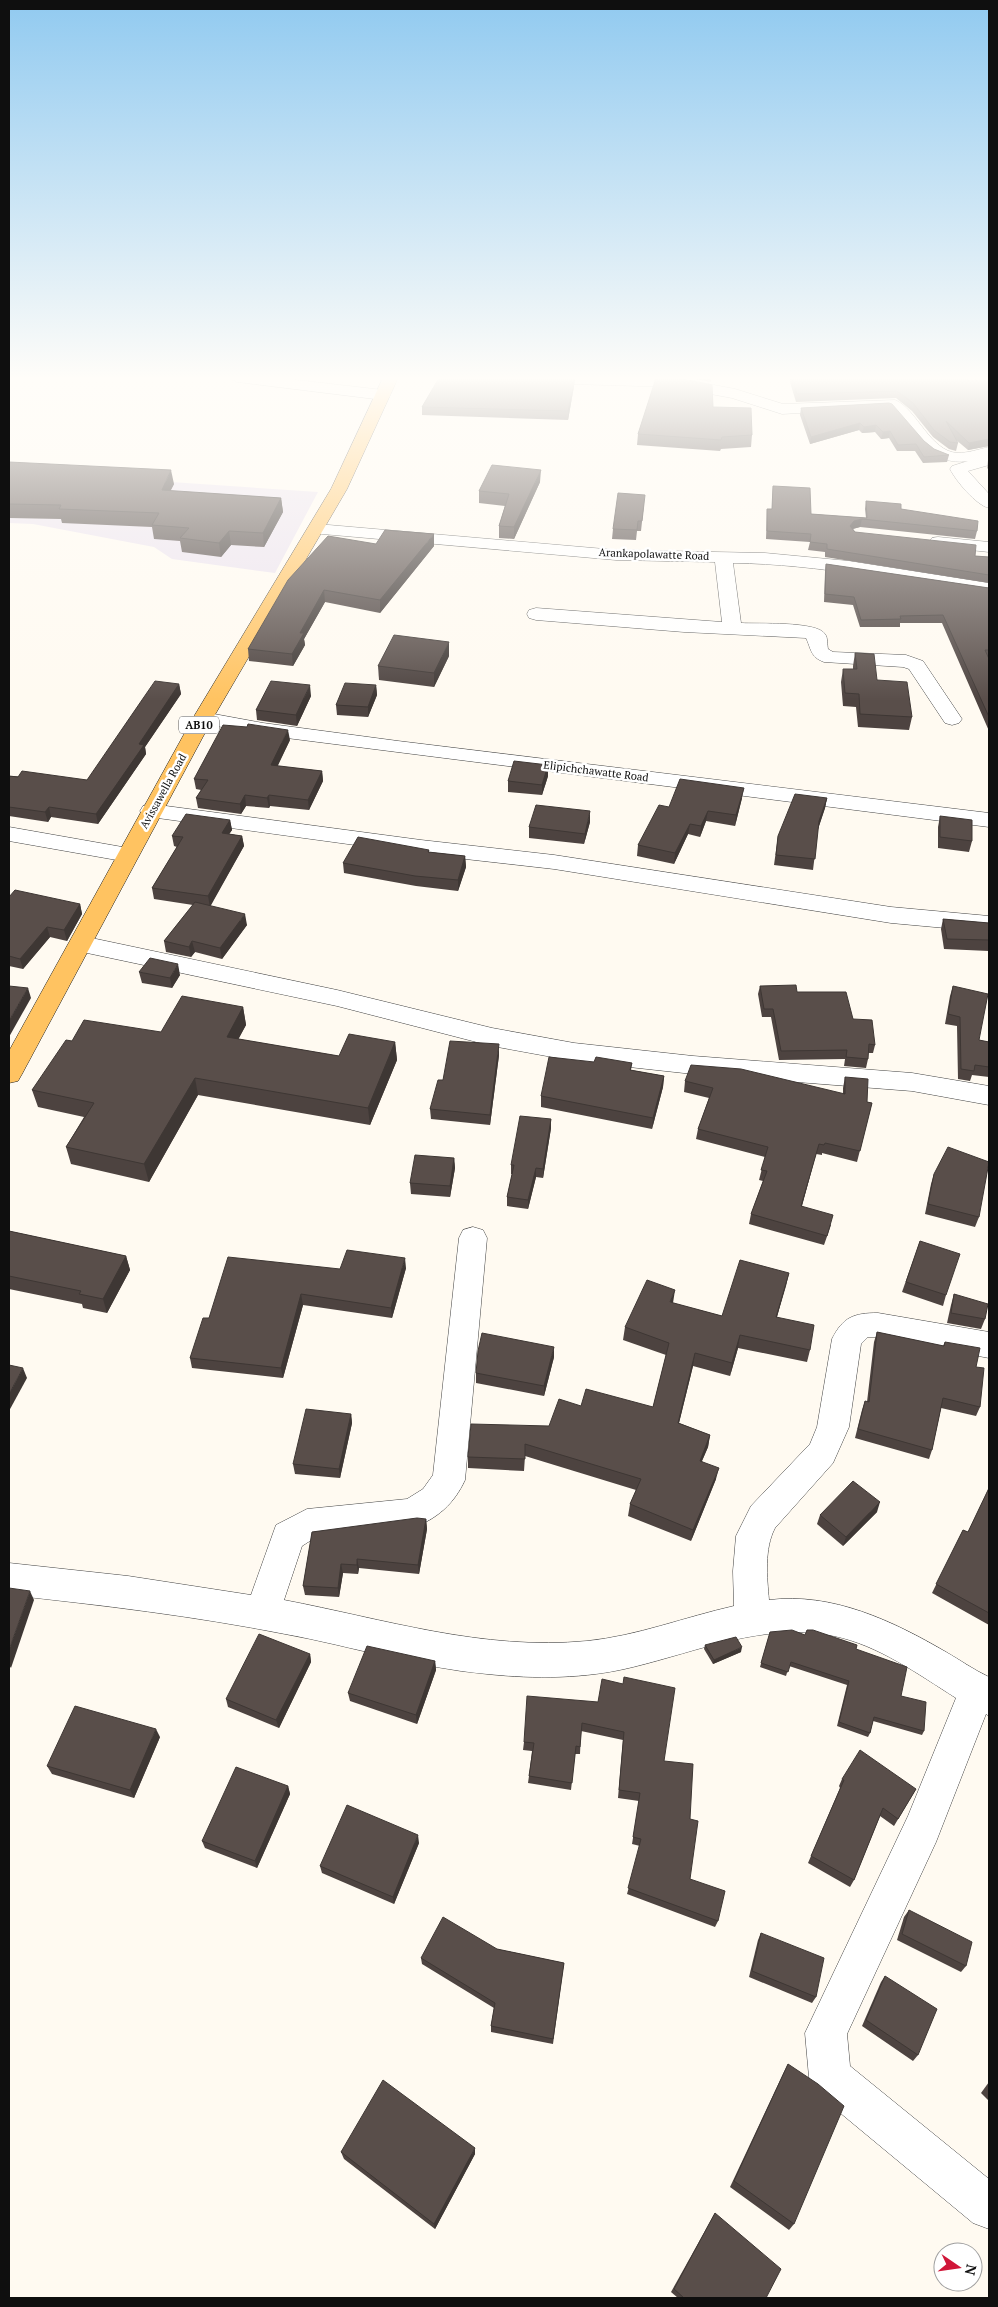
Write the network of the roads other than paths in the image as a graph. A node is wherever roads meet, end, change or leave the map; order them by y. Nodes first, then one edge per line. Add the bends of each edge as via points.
1 (340, 486) edge
2 (972, 486) edge
3 (989, 503) edge
4 (317, 529) junction
5 (924, 540) edge
6 (989, 547) edge
7 (723, 556) junction
8 (989, 589) edge
9 (536, 614) dead end
10 (732, 629) junction
11 (203, 718) junction
12 (952, 719) dead end
13 (151, 811) junction
14 (989, 820) edge
15 (9, 834) edge
16 (128, 855) junction
17 (989, 924) edge
18 (82, 944) junction
19 (9, 1074) edge
20 (989, 1096) edge
21 (473, 1238) dead end
22 (989, 1345) edge
23 (9, 1580) edge
24 (262, 1614) junction
25 (752, 1618) junction
26 (983, 1694) edge
27 (989, 2206) edge

1 - 4 main road, Avissawella Road / AB10
2 - 3 street
4 - 7 street, Arankapolawatte Road via 616,554
4 - 11 main road, Avissawella Road / AB10
5 - 6 street
7 - 8 street, Arankapolawatte Road via 849,566
7 - 10 street
9 - 10 street
10 - 12 street via 810,632 817,636 817,649 822,656 901,660 916,665
11 - 13 main road, Avissawella Road / AB10
11 - 14 street, Elipichchawatte Road via 350,741
13 - 16 main road, Avissawella Road / AB10
13 - 17 street via 420,848 554,862 891,915
15 - 16 street
16 - 18 main road, Avissawella Road / AB10
18 - 19 main road, Avissawella Road / AB10
18 - 20 street via 337,998 492,1037 574,1052 912,1082
21 - 24 street via 449,1480 435,1499 412,1513 307,1524 288,1536
22 - 25 street via 878,1325 861,1325 847,1339 833,1427 822,1453 763,1517 752,1536
23 - 24 street via 159,1597
24 - 25 street via 485,1657 557,1659 601,1656
25 - 26 street via 790,1615 834,1620 866,1630
26 - 27 street via 826,2033 830,2077

